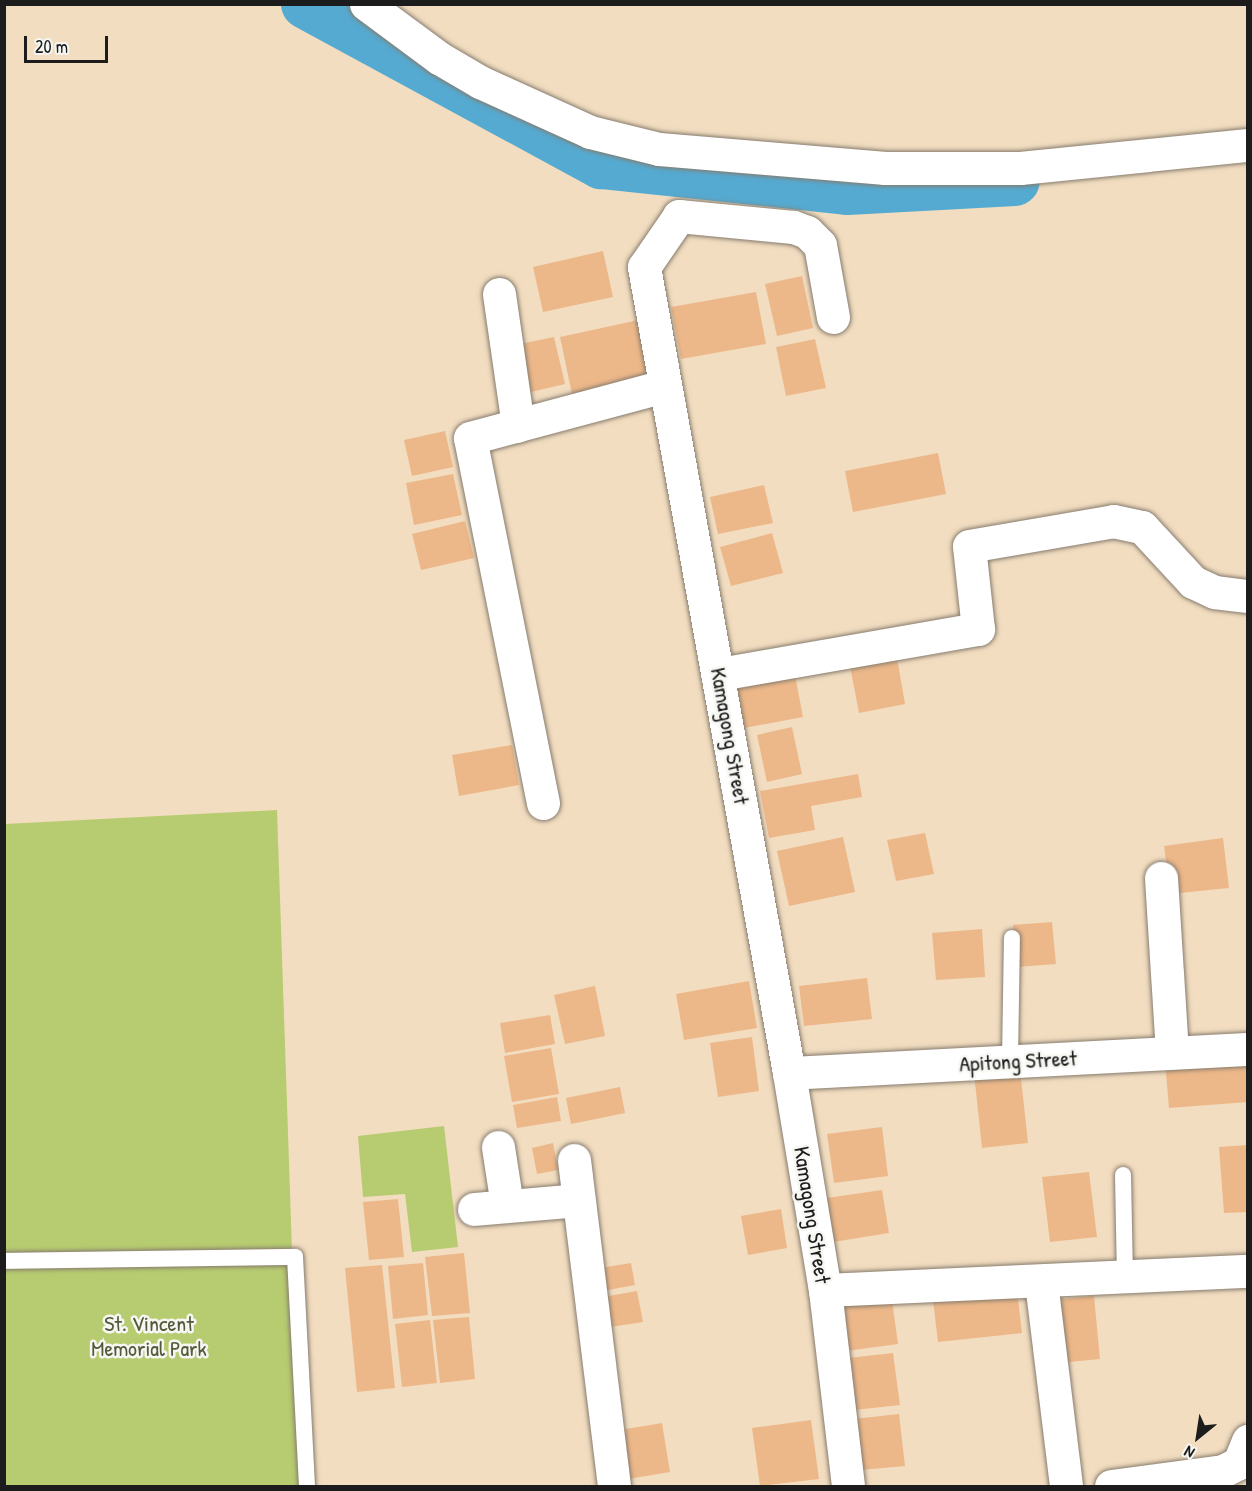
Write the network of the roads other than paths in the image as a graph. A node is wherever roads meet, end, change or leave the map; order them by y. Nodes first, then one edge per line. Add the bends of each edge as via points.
1 (366, 4) edge
2 (1248, 145) edge
3 (499, 294) dead end
4 (833, 317) dead end
5 (664, 386) junction
6 (518, 426) junction
7 (1248, 596) edge
8 (720, 674) junction
9 (543, 803) dead end
10 (1161, 878) dead end
11 (1012, 939) dead end
12 (1248, 1049) edge
13 (1172, 1052) junction
14 (1010, 1061) junction
15 (789, 1072) junction
16 (498, 1147) dead end
17 (574, 1160) dead end
18 (1123, 1175) dead end
19 (578, 1200) junction
20 (507, 1205) junction
21 (474, 1209) dead end
22 (4, 1261) edge
23 (1248, 1271) edge
24 (1125, 1277) junction
25 (1041, 1282) junction
26 (825, 1290) junction
27 (1248, 1441) edge
28 (307, 1486) edge
29 (614, 1486) edge
30 (849, 1486) edge
31 (1066, 1486) edge
32 (1112, 1486) edge

1 - 2 street via 439,58 480,82 590,132 659,149 885,168 1020,168
3 - 6 street
4 - 5 street, Kamagong Street via 820,245 807,232 679,216 644,267
5 - 6 street
5 - 8 street, Kamagong Street
6 - 9 street via 470,438
7 - 8 street via 1214,592 1193,582 1142,528 1113,520 969,546 978,629
8 - 15 street, Kamagong Street
10 - 13 street
11 - 14 lane
12 - 13 street, Apitong Street
13 - 14 street, Apitong Street
14 - 15 street, Apitong Street
15 - 26 street, Kamagong Street
16 - 20 street
17 - 19 street
18 - 24 lane
19 - 20 street
19 - 29 street
20 - 21 street
22 - 28 lane via 295,1257
23 - 24 street
24 - 25 street
25 - 26 street
25 - 31 street
26 - 30 street, Kamagong Street
27 - 32 street via 1239,1463 1222,1471

